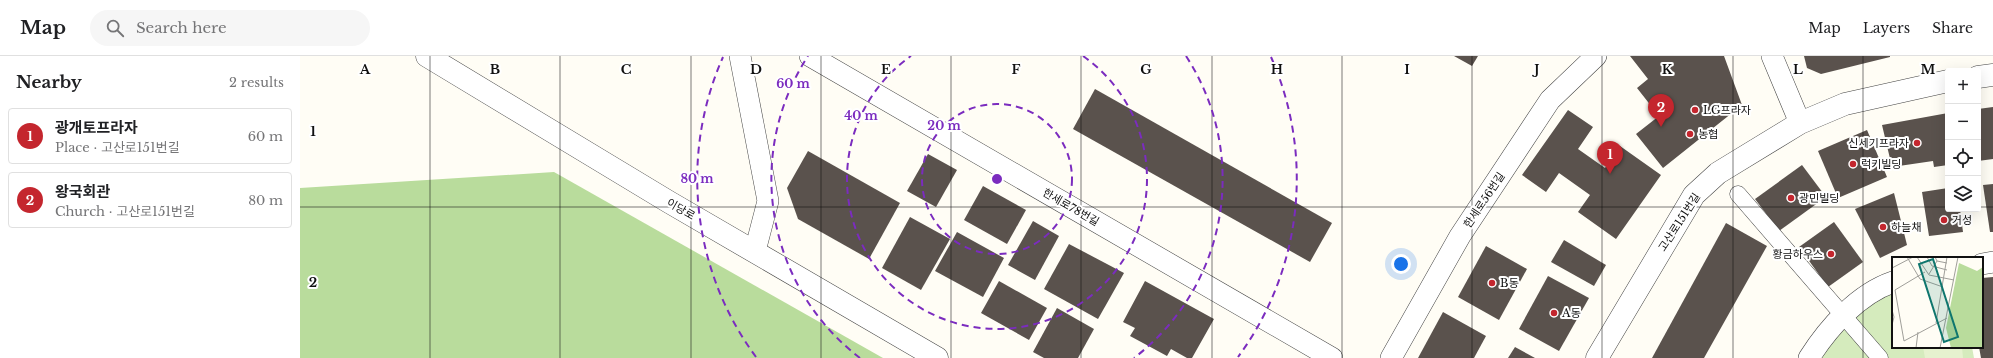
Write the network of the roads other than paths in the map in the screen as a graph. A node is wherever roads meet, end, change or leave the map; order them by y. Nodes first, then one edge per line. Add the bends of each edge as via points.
1 (427, 56) edge
2 (740, 56) edge
3 (810, 56) edge
4 (1596, 56) edge
5 (1772, 56) edge
6 (1993, 74) edge
7 (1981, 76) edge
8 (1945, 82) edge
9 (1800, 123) junction
10 (1738, 194) dead end
11 (755, 251) junction
12 (1993, 262) edge
13 (1983, 264) edge
14 (1892, 282) edge
15 (1844, 316) junction
16 (937, 358) edge
17 (1332, 358) edge
18 (1391, 358) edge
19 (1597, 358) edge
20 (1809, 358) edge
21 (1880, 358) edge

1 - 11 street, 이당로
2 - 11 street via 768,200
3 - 17 street, 한세로78번길
4 - 18 street, 한세로56번길 via 1550,100 1460,236
5 - 9 street
6 - 7 street
8 - 9 street, 고산로151번길 via 1845,104
9 - 19 street, 고산로151번길 via 1718,173 1694,195
10 - 15 street
11 - 16 street, 이당로
12 - 13 street
14 - 15 street via 1862,299
15 - 20 street via 1828,330
15 - 21 street

